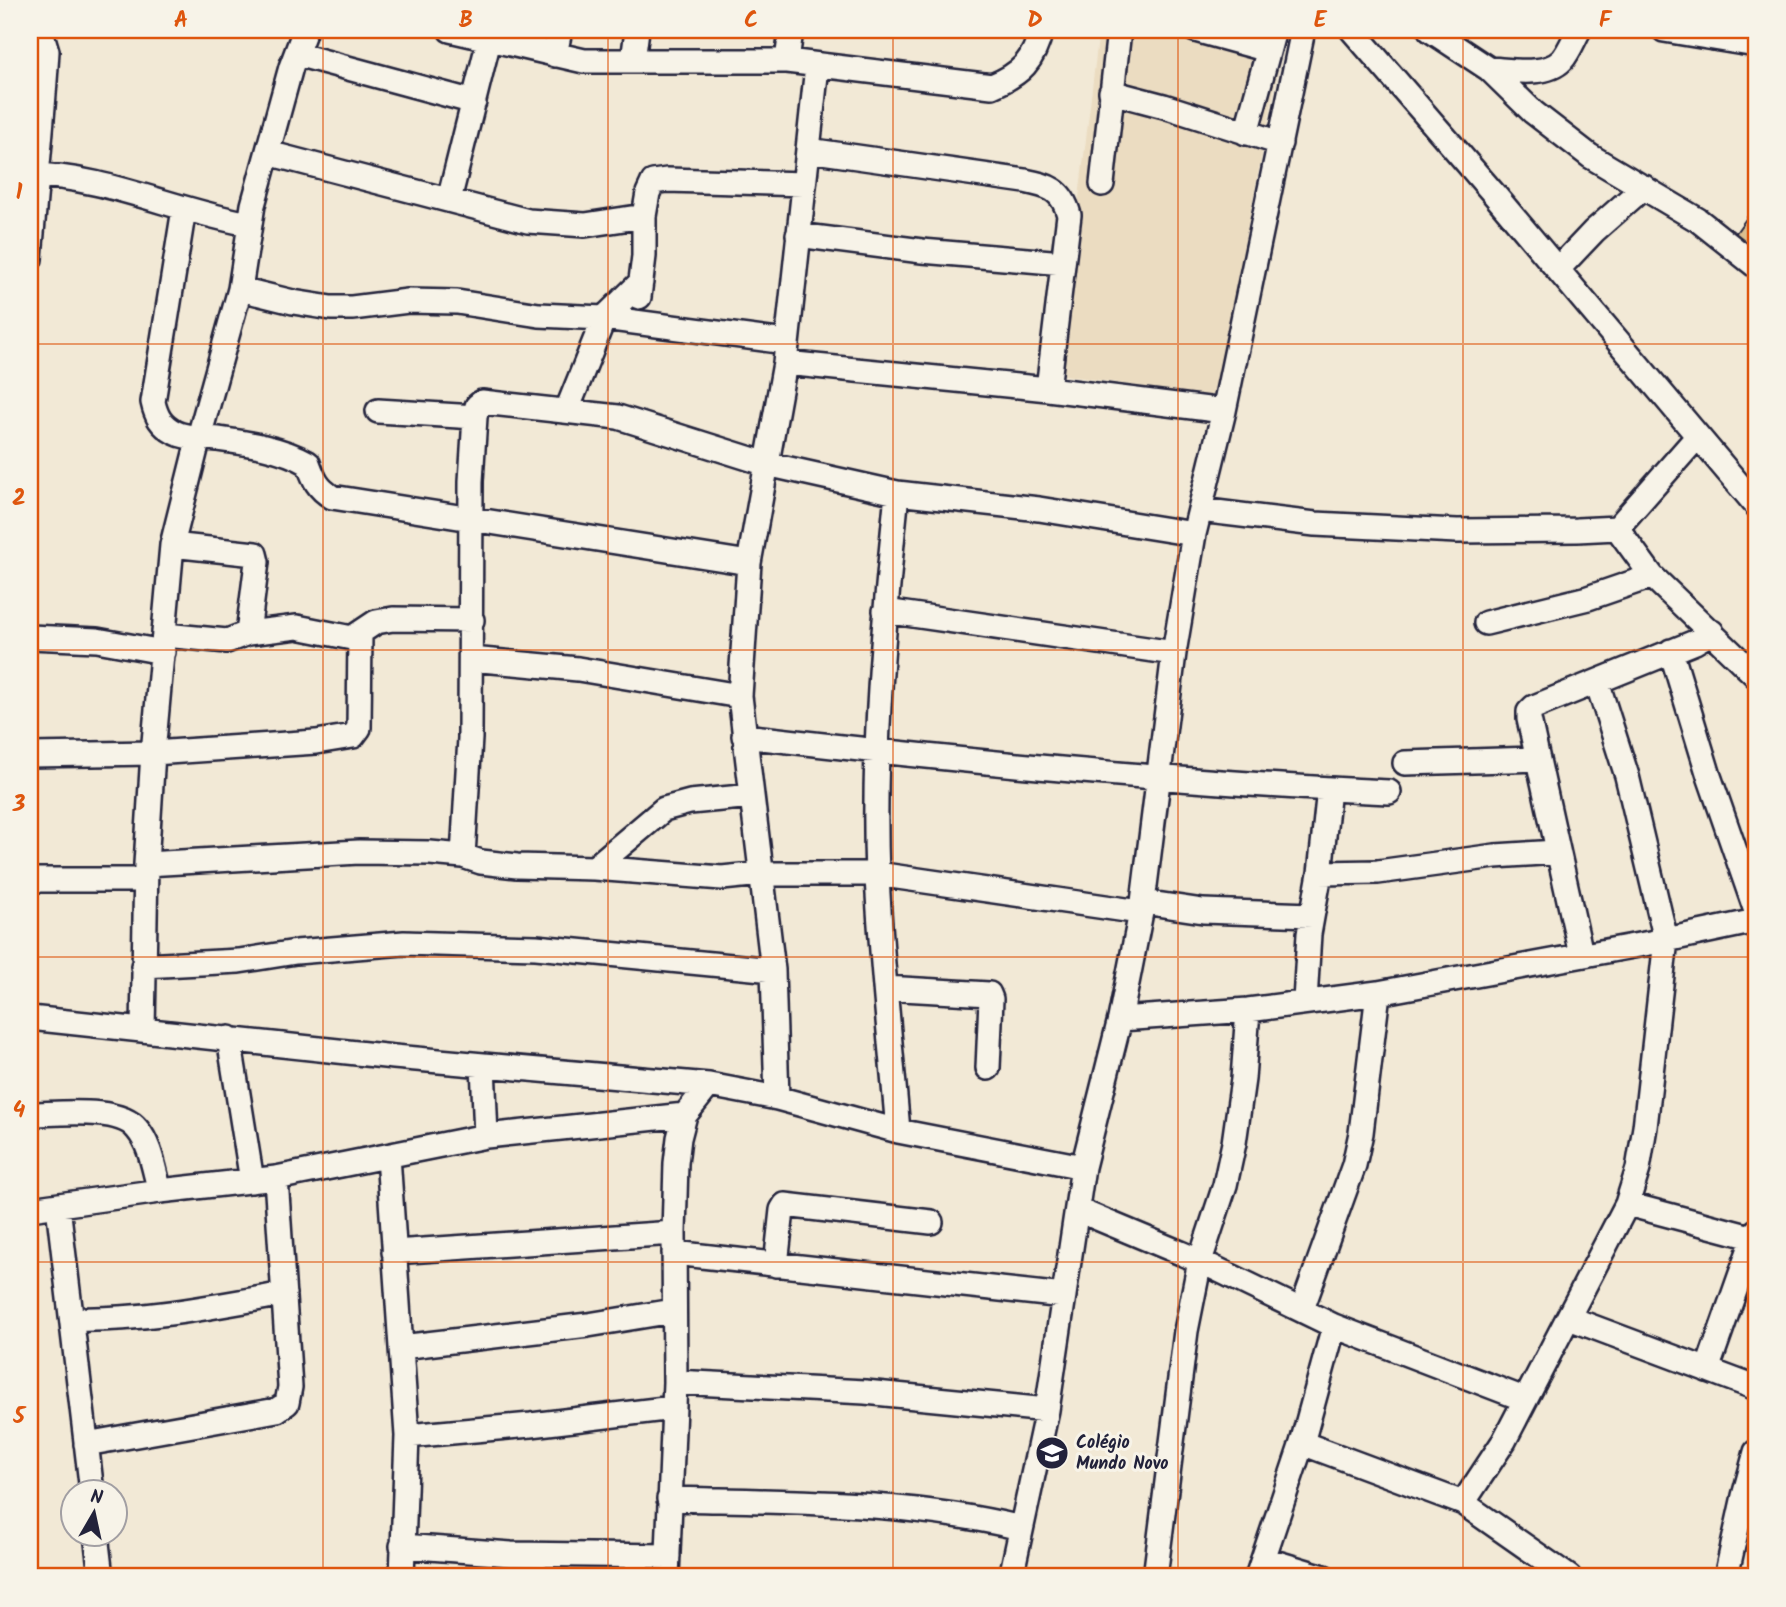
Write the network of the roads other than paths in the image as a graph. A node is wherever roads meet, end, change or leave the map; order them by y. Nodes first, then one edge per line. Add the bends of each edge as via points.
1 (305, 30) edge
2 (450, 30) edge
3 (560, 30) edge
4 (637, 30) edge
5 (791, 30) edge
6 (1041, 30) edge
7 (1119, 30) edge
8 (1195, 30) edge
9 (1303, 30) edge
10 (1352, 30) edge
11 (1430, 30) edge
12 (1579, 30) edge
13 (1664, 30) edge
14 (30, 35) edge
15 (489, 40) junction
16 (1271, 40) edge
17 (1756, 45) edge
18 (296, 54) junction
19 (555, 55) junction
20 (633, 61) junction
21 (787, 61) junction
22 (817, 66) junction
23 (1489, 69) junction
24 (1111, 92) junction
25 (474, 102) junction
26 (1246, 133) junction
27 (1280, 143) junction
28 (808, 150) junction
29 (268, 153) junction
30 (33, 175) edge
31 (804, 184) junction
32 (1102, 184) dead end
33 (1644, 187) junction
34 (449, 200) junction
35 (184, 209) junction
36 (644, 216) junction
37 (250, 223) junction
38 (798, 235) junction
39 (30, 260) edge
40 (1063, 263) junction
41 (1756, 266) edge
42 (1558, 268) junction
43 (641, 282) junction
44 (240, 289) junction
45 (604, 318) junction
46 (635, 322) junction
47 (785, 353) junction
48 (1048, 389) junction
49 (567, 410) junction
50 (379, 411) dead end
51 (1224, 411) junction
52 (475, 417) junction
53 (199, 437) junction
54 (1697, 437) junction
55 (767, 464) junction
56 (897, 493) junction
57 (1756, 505) edge
58 (1200, 510) junction
59 (471, 519) junction
60 (1617, 528) junction
61 (1194, 534) junction
62 (172, 545) junction
63 (749, 563) junction
64 (1652, 576) junction
65 (885, 611) junction
66 (472, 620) junction
67 (1486, 623) dead end
68 (1712, 632) junction
69 (248, 634) junction
70 (360, 634) junction
71 (30, 636) edge
72 (164, 644) junction
73 (1671, 651) junction
74 (1174, 653) junction
75 (471, 659) junction
76 (1756, 676) edge
77 (1597, 682) junction
78 (740, 695) junction
79 (744, 736) junction
80 (878, 751) junction
81 (153, 752) junction
82 (30, 755) edge
83 (1538, 759) junction
84 (1405, 763) dead end
85 (1160, 778) junction
86 (1329, 789) junction
87 (1389, 792) dead end
88 (752, 796) junction
89 (1557, 852) junction
90 (463, 856) junction
91 (594, 868) junction
92 (145, 872) junction
93 (1320, 873) junction
94 (761, 874) junction
95 (877, 874) junction
96 (30, 880) edge
97 (1142, 907) junction
98 (1756, 911) edge
99 (1312, 915) junction
100 (1756, 921) edge
101 (1666, 940) junction
102 (1581, 954) junction
103 (143, 966) junction
104 (773, 970) junction
105 (885, 988) junction
106 (1378, 993) junction
107 (1306, 1001) junction
108 (1248, 1010) junction
109 (30, 1018) edge
110 (1120, 1019) junction
111 (143, 1030) junction
112 (229, 1038) junction
113 (484, 1065) junction
114 (988, 1068) dead end
115 (709, 1086) junction
116 (777, 1098) junction
117 (30, 1114) edge
118 (685, 1115) junction
119 (898, 1131) junction
120 (486, 1136) junction
121 (388, 1156) junction
122 (1083, 1167) junction
123 (276, 1178) junction
124 (252, 1181) junction
125 (160, 1191) junction
126 (1627, 1204) junction
127 (58, 1206) junction
128 (30, 1209) edge
129 (1078, 1210) junction
130 (931, 1222) dead end
131 (1755, 1234) edge
132 (674, 1243) junction
133 (394, 1252) junction
134 (1200, 1261) junction
135 (776, 1265) junction
136 (284, 1294) junction
137 (1064, 1296) junction
138 (1301, 1309) junction
139 (673, 1311) junction
140 (1569, 1318) junction
141 (73, 1319) junction
142 (1334, 1326) junction
143 (401, 1347) junction
144 (1707, 1370) junction
145 (675, 1382) junction
146 (1756, 1388) edge
147 (1524, 1399) junction
148 (673, 1408) junction
149 (1047, 1410) junction
150 (407, 1436) junction
151 (1302, 1443) junction
152 (86, 1444) junction
153 (1756, 1452) edge
154 (90, 1478) edge
155 (669, 1499) junction
156 (1463, 1503) junction
157 (1021, 1528) junction
158 (402, 1546) junction
159 (98, 1548) edge
160 (667, 1567) edge
161 (1260, 1568) edge
162 (101, 1577) edge
163 (402, 1577) edge
164 (1011, 1577) edge
165 (1155, 1577) edge
166 (1324, 1577) edge
167 (1569, 1577) edge
168 (1726, 1577) edge

1 - 18 street
2 - 15 street
3 - 19 street
4 - 20 street
5 - 21 street
6 - 22 street via 1021,71 992,86
7 - 24 street
8 - 16 street
9 - 27 street
10 - 42 street
11 - 23 street
12 - 23 street via 1563,58 1550,68
13 - 17 street
14 - 30 street via 38,35 47,51 43,128
15 - 19 street
15 - 25 street
16 - 26 street
18 - 25 street
18 - 29 street
19 - 20 street via 584,61
20 - 21 street
21 - 22 street
22 - 28 street
23 - 33 street via 1532,112 1590,156
24 - 26 street
24 - 32 street
25 - 34 street
26 - 27 street
27 - 51 street
28 - 31 street
28 - 40 street via 1048,186 1060,195 1069,215
29 - 34 street
29 - 37 street
30 - 35 street via 117,190
30 - 39 street
31 - 36 street via 653,182
31 - 38 street
33 - 41 street via 1712,230
33 - 42 street
34 - 36 street via 528,221 567,225
35 - 37 street
35 - 53 street via 153,402 163,425 186,437
36 - 43 street
37 - 44 street
38 - 40 street
38 - 47 street
40 - 48 street
42 - 54 street
43 - 45 street
43 - 46 street
44 - 45 street via 331,308 457,302
44 - 53 street
45 - 46 street
45 - 49 street
46 - 47 street
47 - 48 street
47 - 55 street
48 - 51 street
49 - 52 street via 482,402
49 - 55 street via 618,417
50 - 52 street
51 - 58 street
52 - 59 street
53 - 59 street via 296,456 309,463 315,482 332,497
53 - 62 street
54 - 57 street
54 - 60 street
55 - 56 street
55 - 63 street
56 - 61 street via 1039,509
56 - 65 street
58 - 60 street via 1315,524 1443,530
58 - 61 street
59 - 63 street
59 - 66 street
60 - 64 street
61 - 74 street
62 - 69 street via 255,554
62 - 72 street
63 - 78 street
64 - 67 street via 1588,598
64 - 68 street
65 - 74 street
65 - 80 street
66 - 70 street via 393,619 376,622
66 - 75 street
68 - 73 street
68 - 76 street
69 - 70 street via 297,627 342,638
69 - 72 street via 221,641
70 - 81 street via 359,728 354,736
71 - 72 street
72 - 81 street
73 - 77 street
73 - 98 street
74 - 85 street
75 - 78 street via 578,669
75 - 90 street
77 - 83 street via 1529,712
77 - 101 street via 1627,776
78 - 79 street
79 - 80 street
79 - 88 street
80 - 85 street
80 - 95 street
81 - 82 street
81 - 92 street
83 - 84 street
83 - 89 street
85 - 86 street
85 - 97 street
86 - 87 street
86 - 93 street
88 - 91 street via 664,809
88 - 94 street
89 - 93 street via 1378,872
89 - 102 street
90 - 91 street via 517,866
90 - 92 street via 359,852
91 - 94 street via 722,878
92 - 96 street
92 - 103 street
93 - 99 street
94 - 95 street
94 - 104 street
95 - 97 street
95 - 105 street
97 - 99 street
97 - 110 street
99 - 107 street
100 - 101 street
101 - 102 street
101 - 126 street via 1645,1127
102 - 106 street
103 - 104 street via 404,943 536,947
103 - 111 street
104 - 116 street
105 - 114 street via 989,994
105 - 119 street
106 - 107 street
106 - 138 street via 1354,1165
107 - 108 street
108 - 110 street
108 - 134 street via 1234,1143
109 - 111 street
110 - 122 street
111 - 112 street
112 - 113 street
112 - 124 street
113 - 115 street
113 - 120 street
115 - 116 street
115 - 118 street
116 - 119 street
117 - 125 street via 122,1118 136,1127 147,1147
118 - 120 street
118 - 132 street via 677,1150
119 - 122 street
120 - 121 street
121 - 123 street
121 - 133 street
122 - 129 street
123 - 124 street
123 - 136 street
124 - 125 street
125 - 127 street
126 - 131 street
126 - 140 street
127 - 128 street
127 - 141 street
129 - 134 street
129 - 137 street
130 - 135 street via 785,1205
131 - 144 street
132 - 133 street
132 - 135 street
132 - 139 street
133 - 143 street
134 - 138 street
134 - 165 street via 1182,1354
135 - 137 street
136 - 141 street via 169,1313
136 - 152 street via 290,1387 283,1407
137 - 149 street
138 - 142 street
139 - 143 street
139 - 145 street
140 - 144 street
140 - 147 street
141 - 152 street
142 - 147 street
142 - 151 street
143 - 150 street
144 - 146 street
145 - 148 street
145 - 149 street via 865,1392
147 - 156 street via 1504,1441
148 - 150 street
148 - 155 street
149 - 157 street
150 - 158 street
151 - 156 street
151 - 161 street
152 - 154 street
153 - 168 street
155 - 157 street via 877,1505
155 - 160 street
156 - 167 street
157 - 164 street
158 - 160 street
158 - 163 street
159 - 162 street
161 - 166 street

